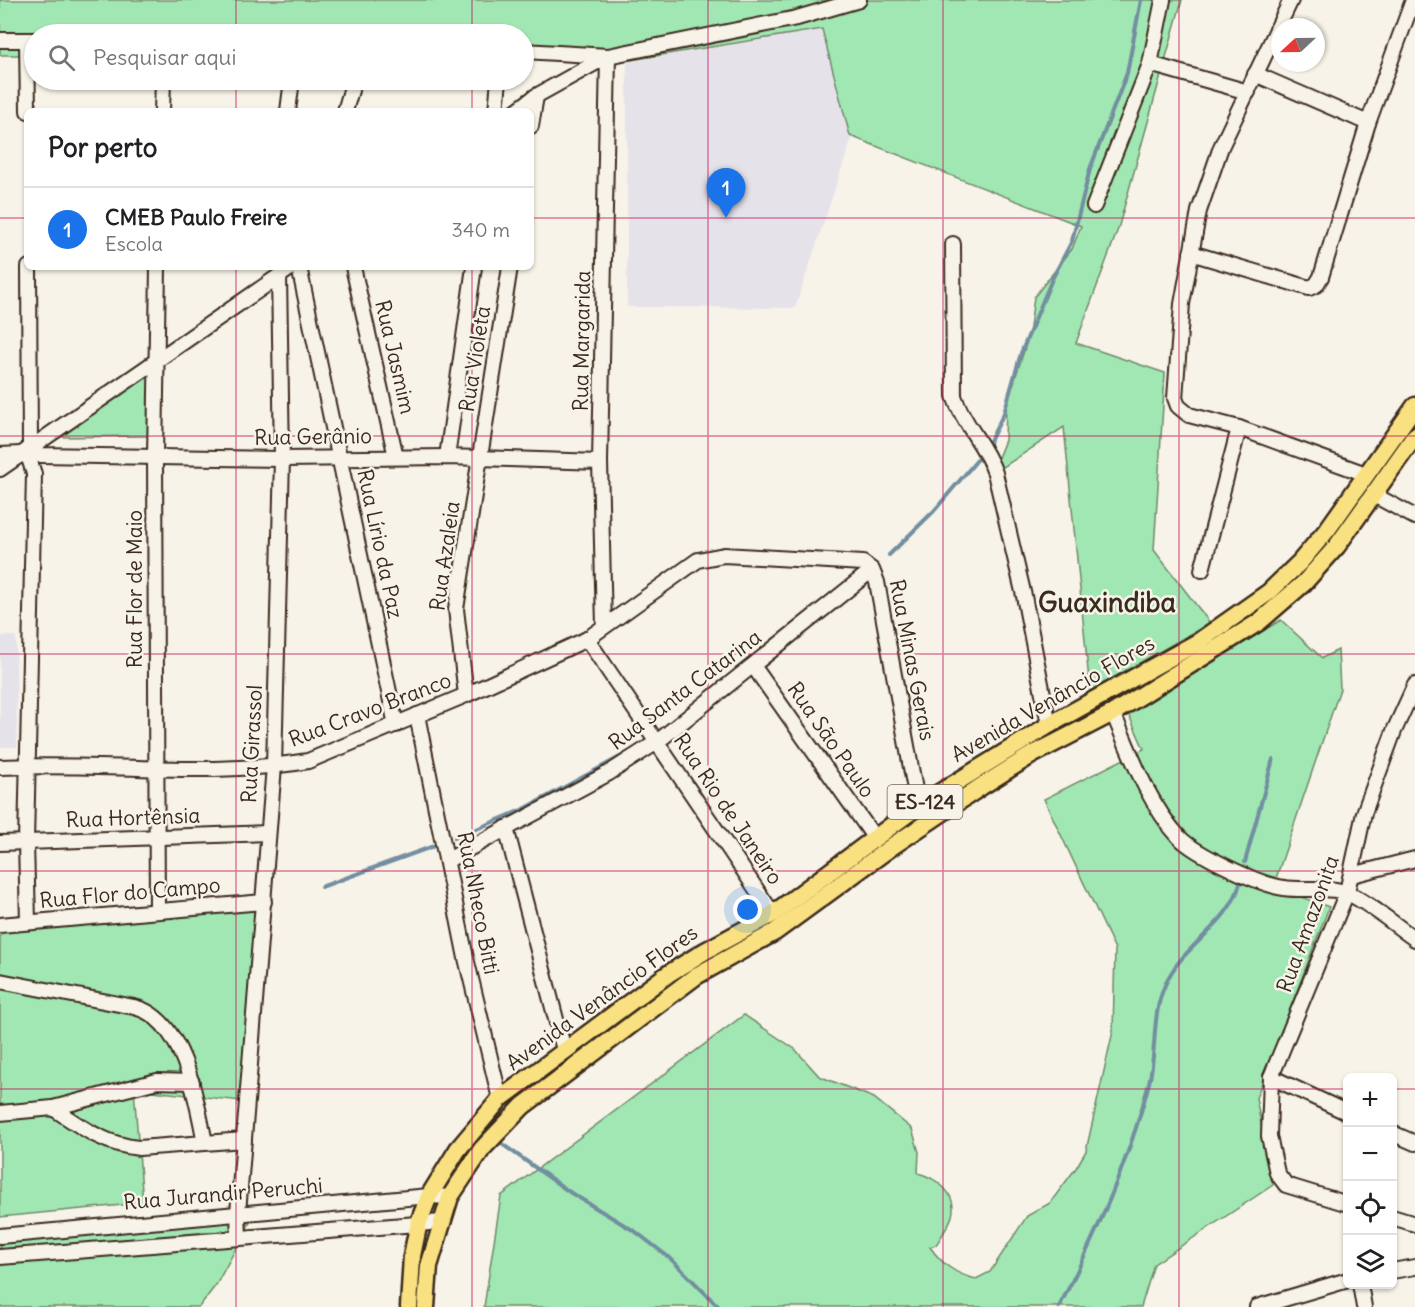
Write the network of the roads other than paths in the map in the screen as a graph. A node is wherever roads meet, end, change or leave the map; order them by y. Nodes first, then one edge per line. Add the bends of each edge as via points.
1 (859, 0) edge
2 (1163, 0) edge
3 (1291, 0) edge
4 (1413, 0) edge
5 (0, 40) edge
6 (24, 40) edge
7 (534, 52) edge
8 (608, 57) junction
9 (1150, 64) junction
10 (1255, 74) junction
11 (29, 90) edge
12 (163, 90) edge
13 (291, 90) edge
14 (351, 90) edge
15 (498, 90) edge
16 (1248, 92) junction
17 (536, 96) junction
18 (28, 108) edge
19 (162, 108) edge
20 (288, 108) edge
21 (346, 108) edge
22 (496, 108) edge
23 (520, 108) edge
24 (534, 108) edge
25 (1368, 123) junction
26 (1094, 206) dead end
27 (953, 244) dead end
28 (1191, 253) junction
29 (29, 270) edge
30 (158, 270) edge
31 (288, 270) edge
32 (300, 270) edge
33 (354, 270) edge
34 (474, 270) edge
35 (510, 270) edge
36 (279, 276) junction
37 (156, 362) junction
38 (1415, 406) edge
39 (1239, 428) junction
40 (1415, 436) edge
41 (26, 451) junction
42 (0, 455) edge
43 (155, 457) junction
44 (396, 457) junction
45 (447, 457) junction
46 (340, 458) junction
47 (481, 458) junction
48 (282, 459) junction
49 (600, 462) junction
50 (0, 469) edge
51 (1366, 474) junction
52 (1374, 495) junction
53 (1415, 518) edge
54 (684, 569) joint
55 (872, 570) junction
56 (1202, 570) dead end
57 (604, 626) junction
58 (586, 639) junction
59 (754, 667) junction
60 (1415, 684) edge
61 (466, 695) junction
62 (1113, 712) junction
63 (417, 715) junction
64 (1049, 724) junction
65 (396, 725) junction
66 (657, 742) junction
67 (27, 765) junction
68 (0, 766) edge
69 (274, 766) junction
70 (157, 769) junction
71 (918, 806) junction
72 (506, 828) junction
73 (268, 833) junction
74 (874, 837) junction
75 (159, 838) junction
76 (0, 843) edge
77 (26, 843) junction
78 (1415, 859) edge
79 (448, 860) junction
80 (1352, 875) junction
81 (1347, 892) junction
82 (264, 902) junction
83 (157, 911) junction
84 (773, 914) junction
85 (28, 922) junction
86 (0, 925) edge
87 (1415, 939) edge
88 (0, 981) edge
89 (564, 1050) junction
90 (1270, 1077) junction
91 (192, 1082) junction
92 (500, 1099) junction
93 (53, 1108) junction
94 (1343, 1111) edge
95 (0, 1113) edge
96 (1397, 1135) edge
97 (244, 1140) junction
98 (1414, 1140) edge
99 (205, 1143) junction
100 (429, 1196) junction
101 (450, 1197) junction
102 (1343, 1202) edge
103 (238, 1213) junction
104 (1397, 1219) edge
105 (419, 1222) junction
106 (442, 1222) junction
107 (1415, 1224) edge
108 (0, 1236) edge
109 (239, 1238) junction
110 (0, 1257) edge
111 (1415, 1267) edge
112 (1397, 1270) edge
113 (1343, 1281) edge
114 (1361, 1289) edge
115 (409, 1307) edge
116 (426, 1307) edge
117 (1257, 1307) edge
118 (1364, 1307) edge

1 - 8 street via 797,18
2 - 9 street
3 - 10 street
4 - 25 street
5 - 6 street
7 - 8 street
8 - 17 street
8 - 49 street, Rua Margarida
9 - 16 street
9 - 26 street
10 - 16 street
10 - 25 street
11 - 18 street
12 - 19 street
13 - 20 street
14 - 21 street
15 - 22 street
16 - 28 street via 1210,175 1198,211
17 - 23 street
17 - 24 street
25 - 28 street via 1322,277 1314,287
27 - 64 street via 954,396 960,416 995,472
28 - 39 street via 1177,345 1175,398 1189,415
29 - 41 street
30 - 37 street, Rua Flor de Maio
31 - 36 street
32 - 46 street, Rua Lírio da Paz
33 - 44 street, Rua Jasmim
34 - 45 street, Rua Violeta
35 - 47 street, Rua Violeta
36 - 37 street
36 - 48 street, Rua Girassol
37 - 41 street
37 - 43 street, Rua Flor de Maio
38 - 51 main road, Avenida Venâncio Flores / ES-124
39 - 51 street
39 - 56 street
40 - 52 main road, Avenida Venâncio Flores / ES-124
41 - 42 street, Rua Gerânio
41 - 43 street, Rua Gerânio via 45,457
41 - 50 street
41 - 67 street via 34,474
43 - 48 street, Rua Gerânio
43 - 70 street, Rua Flor de Maio
44 - 45 street, Rua Gerânio
44 - 46 street, Rua Gerânio
45 - 47 street, Rua Gerânio
46 - 48 street, Rua Gerânio
46 - 65 street, Rua Lírio da Paz
47 - 49 street, Rua Gerânio
47 - 61 street, Rua Azaleia via 465,536 456,609
48 - 69 street, Rua Girassol
49 - 57 street, Rua Margarida
51 - 64 main road, Avenida Venâncio Flores / ES-124 via 1327,530 1269,592 1198,642
52 - 53 street
52 - 62 main road, Avenida Venâncio Flores / ES-124 via 1304,583 1266,616
54 - 55 street, Rua Minas Gerais via 698,560 724,555 863,563
54 - 57 street, Rua Cravo Branco
55 - 59 street, Rua Santa Catarina
55 - 71 street, Rua Minas Gerais
57 - 58 street, Rua Cravo Branco
58 - 61 street, Rua Cravo Branco
58 - 66 street, Rua Rio de Janeiro
59 - 66 street, Rua Santa Catarina
59 - 74 street, Rua São Paulo
60 - 80 street, Rua Amazonita via 1364,813
61 - 63 street, Rua Cravo Branco
62 - 81 street via 1145,784 1163,818 1180,839 1210,858 1282,888
62 - 101 main road, Avenida Venâncio Flores / ES-124 via 992,780 894,845 790,922 696,976 507,1120
63 - 65 street, Rua Cravo Branco
63 - 79 street, Rua Nheco Bitti
64 - 71 main road, Avenida Venâncio Flores / ES-124
65 - 69 street, Rua Cravo Branco via 308,761
66 - 72 street, Rua Santa Catarina via 609,773
66 - 84 street, Rua Rio de Janeiro
67 - 68 street, Rua Cravo Branco
67 - 70 street, Rua Cravo Branco
67 - 77 street
69 - 70 street, Rua Cravo Branco
69 - 73 street, Rua Girassol
70 - 75 street, Rua Flor de Maio
71 - 74 main road, Avenida Venâncio Flores / ES-124
72 - 79 street, Rua Santa Catarina
72 - 89 street
73 - 75 street, Rua Hortênsia
73 - 82 street, Rua Girassol
74 - 84 main road, Avenida Venâncio Flores / ES-124
75 - 77 street, Rua Hortênsia
75 - 83 street, Rua Flor de Maio
76 - 77 street, Rua Hortênsia
77 - 85 street
78 - 80 street
79 - 92 street, Rua Nheco Bitti via 466,958
80 - 81 street, Rua Amazonita
81 - 87 street
81 - 90 street, Rua Amazonita
82 - 83 street, Rua Flor do Campo
82 - 97 street, Rua Girassol
83 - 85 street, Rua Flor do Campo
84 - 89 main road, Avenida Venâncio Flores / ES-124 via 685,963
85 - 86 street, Rua Flor do Campo
88 - 91 street via 142,1008 156,1018 174,1041
89 - 92 main road, Avenida Venâncio Flores / ES-124
90 - 94 street
90 - 102 street, Rua Amazonita via 1269,1136 1274,1165 1282,1180 1286,1185
91 - 93 street via 158,1081
91 - 99 street
92 - 100 main road, Avenida Venâncio Flores / ES-124 via 458,1149
93 - 95 street
93 - 99 street via 90,1133 122,1146
96 - 98 street
97 - 99 street
97 - 103 street, Rua Girassol
100 - 101 street, Rua Jurandir Peruchi
100 - 103 street, Rua Jurandir Peruchi
100 - 105 main road, ES-124
101 - 106 main road, ES-124
103 - 108 street, Rua Jurandir Peruchi
103 - 109 street, Rua Girassol
104 - 107 street
105 - 106 street
105 - 109 street
105 - 115 main road, ES-124
106 - 116 main road, ES-124 via 429,1266
109 - 110 street
111 - 112 street
113 - 117 street
114 - 118 street

